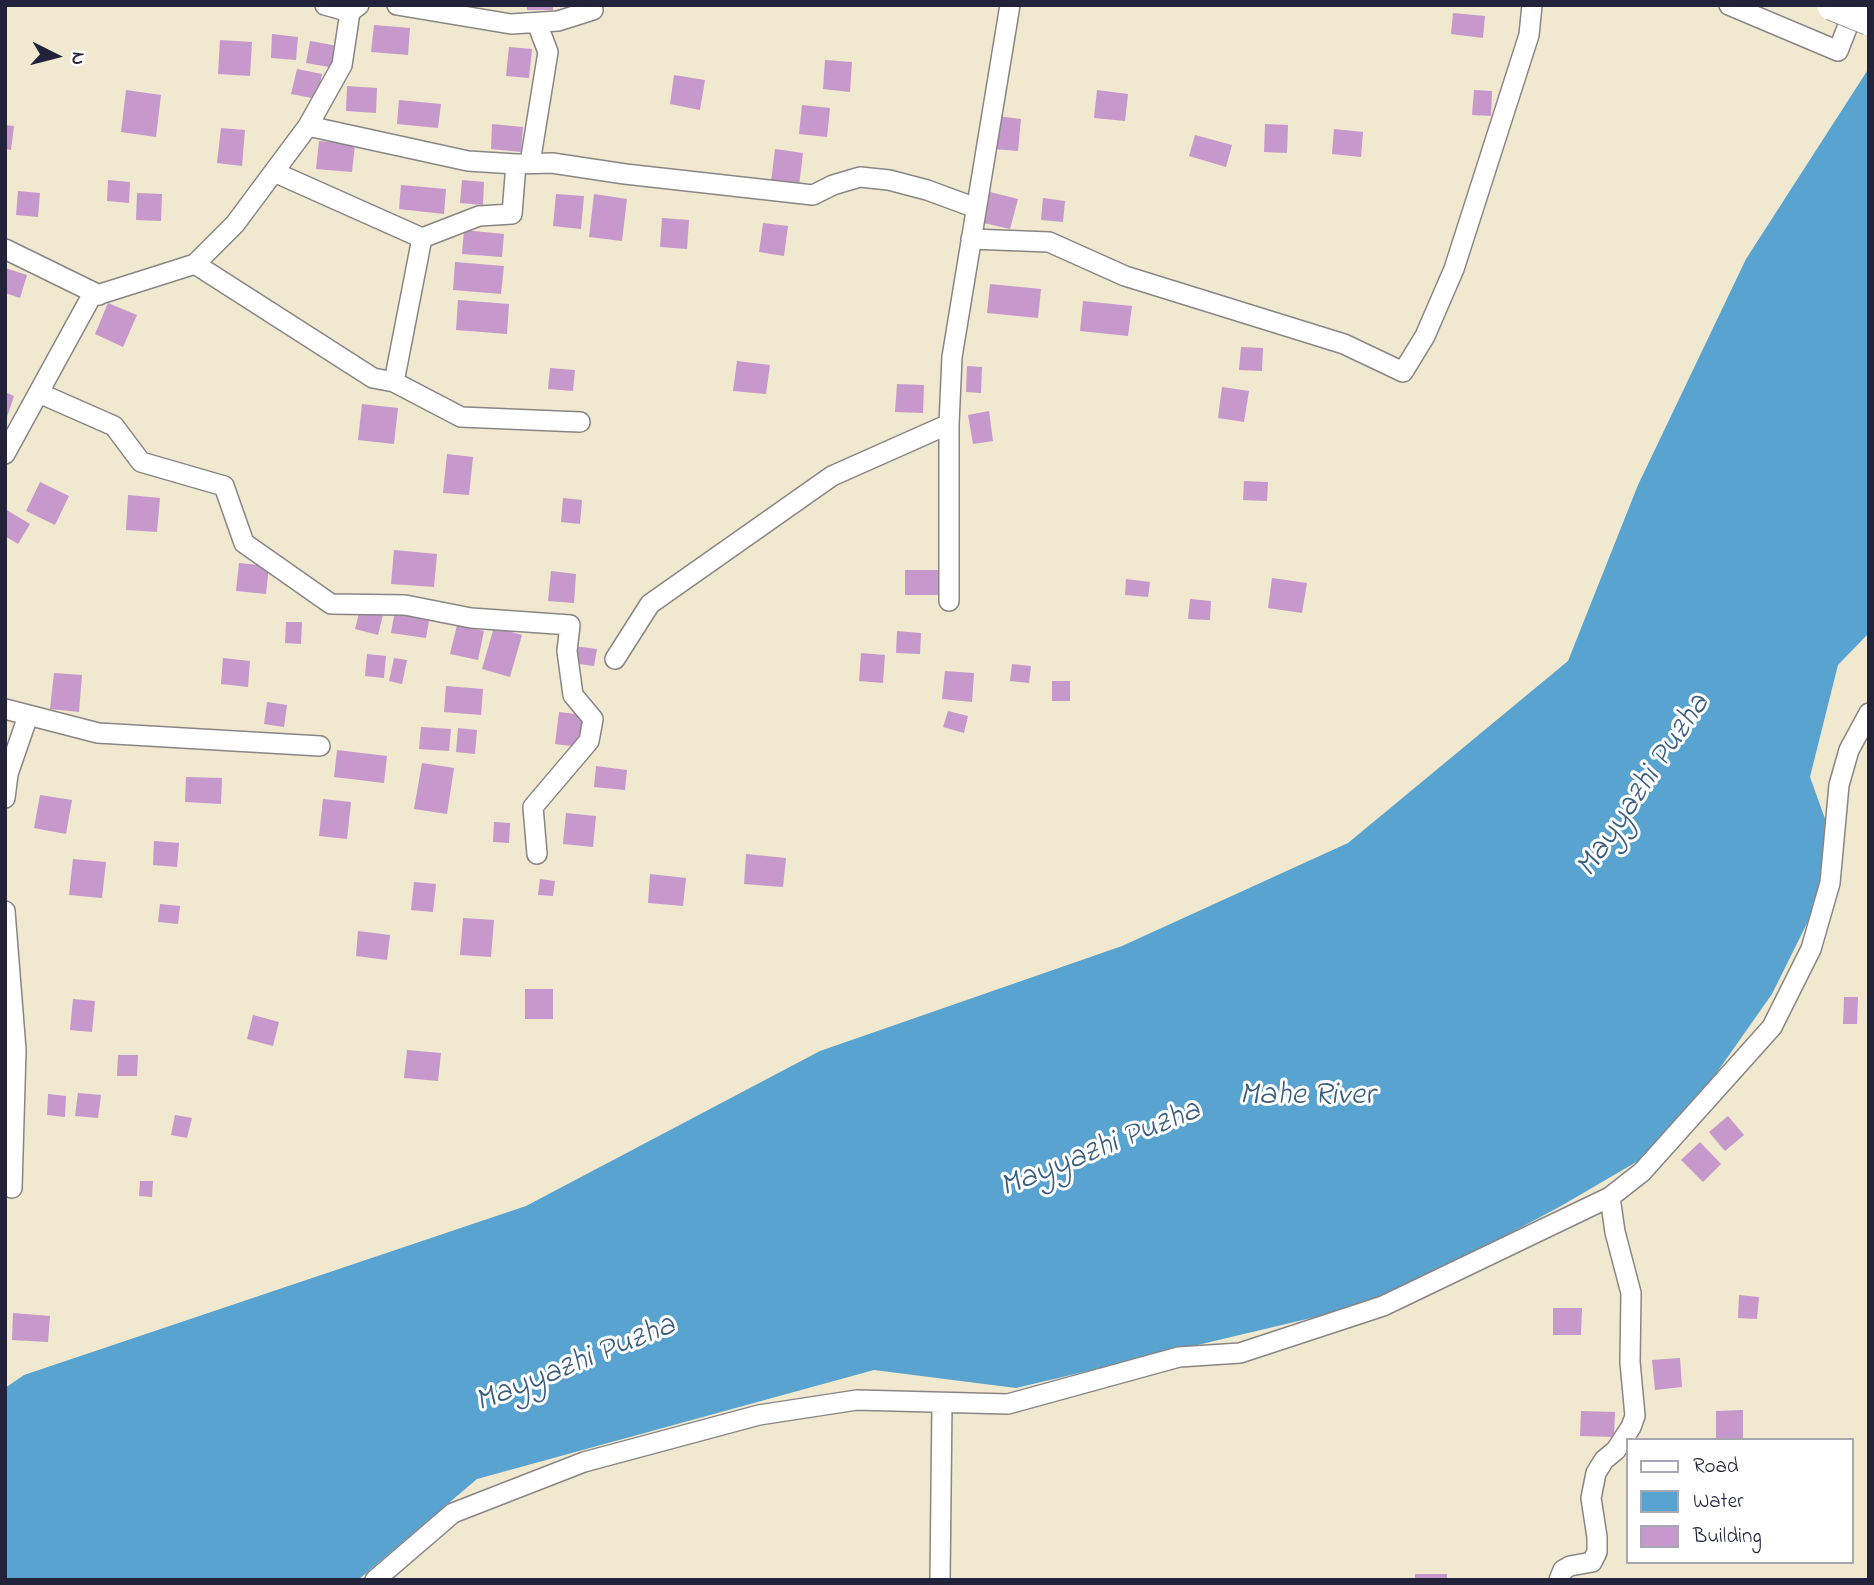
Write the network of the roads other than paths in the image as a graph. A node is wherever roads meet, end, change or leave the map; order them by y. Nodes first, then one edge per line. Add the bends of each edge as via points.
1 (326, 5) edge
2 (397, 5) edge
3 (1010, 5) edge
4 (1532, 5) edge
5 (1729, 5) edge
6 (1832, 5) edge
7 (1856, 5) edge
8 (355, 9) edge
9 (456, 10) edge
10 (593, 10) dead end
11 (1869, 20) edge
12 (537, 23) junction
13 (308, 126) junction
14 (523, 164) junction
15 (274, 172) junction
16 (976, 208) junction
17 (422, 238) junction
18 (971, 239) junction
19 (5, 249) edge
20 (195, 264) junction
21 (99, 295) junction
22 (394, 382) junction
23 (39, 393) junction
24 (580, 422) dead end
25 (949, 424) junction
26 (5, 454) edge
27 (949, 601) dead end
28 (615, 659) dead end
29 (5, 709) edge
30 (1869, 713) edge
31 (28, 716) junction
32 (320, 746) dead end
33 (5, 798) edge
34 (537, 853) dead end
35 (5, 911) edge
36 (12, 1188) dead end
37 (1610, 1197) junction
38 (942, 1403) junction
39 (374, 1580) edge
40 (940, 1580) edge
41 (1559, 1580) edge

1 - 8 street
2 - 9 street
3 - 16 street
4 - 18 street via 1529,35 1454,269 1404,372 1344,344 1125,276 1049,242
5 - 7 street via 1838,51
6 - 11 highway, bridge
8 - 13 street via 342,65
9 - 12 street via 511,24
10 - 12 street
12 - 14 street via 548,52
13 - 14 street via 468,161
13 - 15 street
14 - 16 street via 552,163 813,195 860,177 927,190
14 - 17 street via 512,214 479,216
15 - 17 street
15 - 20 street via 235,224
16 - 18 street
17 - 22 street
18 - 25 street via 951,357
19 - 21 street
20 - 21 street
20 - 22 street via 373,378
21 - 23 street via 92,297
22 - 24 street via 461,417
23 - 26 street
23 - 34 street via 114,426 141,462 224,486 244,543 331,604 405,605 471,618 570,625 567,651 573,695 593,719 589,741 533,807
25 - 27 street
25 - 28 street via 832,476 650,604
29 - 31 street
30 - 37 street via 1849,750 1839,785 1829,883 1811,949 1772,1027 1642,1172
31 - 32 street via 97,733
31 - 33 street via 8,774
35 - 36 street via 16,1050
37 - 38 street via 1383,1306 1240,1353 1179,1357 1008,1404
37 - 41 street via 1631,1293 1635,1416 1616,1450 1596,1473 1591,1498 1597,1552 1592,1562 1563,1570
38 - 39 street via 857,1400 759,1415 584,1462 453,1513
38 - 40 street

